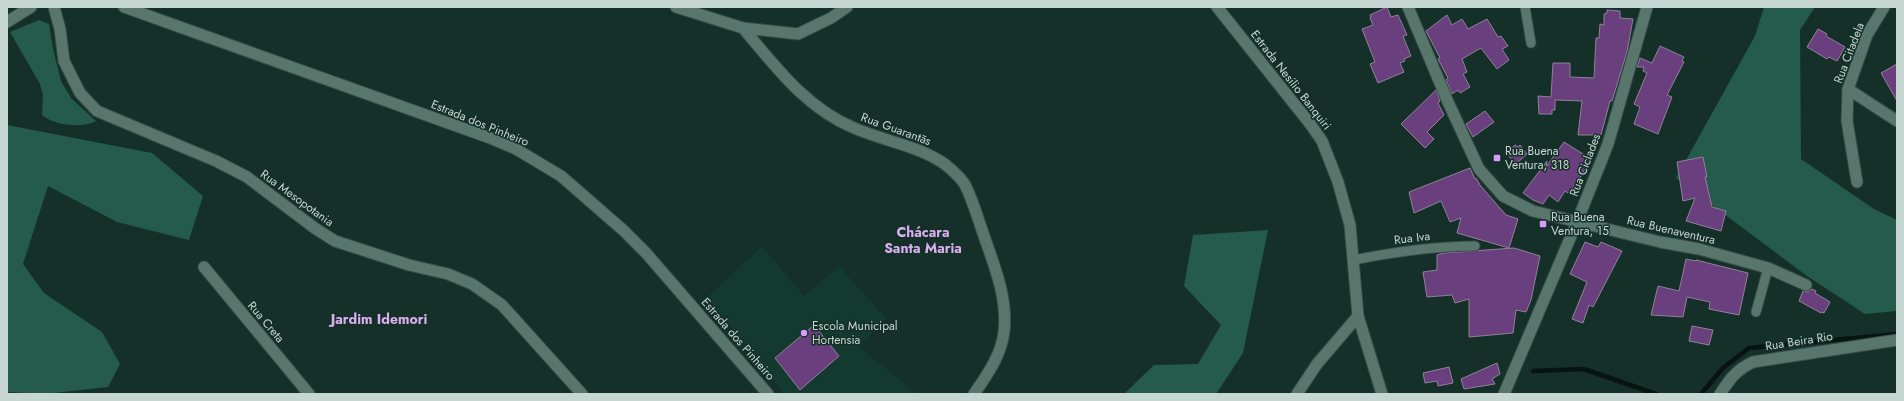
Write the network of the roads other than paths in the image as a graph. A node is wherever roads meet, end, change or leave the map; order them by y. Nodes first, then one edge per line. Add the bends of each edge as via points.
1 (31, 7) edge
2 (54, 7) edge
3 (124, 7) edge
4 (676, 7) edge
5 (846, 7) edge
6 (1217, 7) edge
7 (1408, 7) edge
8 (1526, 7) edge
9 (1647, 7) edge
10 (1884, 7) edge
11 (7, 22) edge
12 (743, 28) junction
13 (1531, 43) dead end
14 (1848, 89) junction
15 (1897, 121) edge
16 (1857, 182) dead end
17 (1577, 222) junction
18 (1475, 246) dead end
19 (1354, 260) junction
20 (204, 267) dead end
21 (1768, 268) junction
22 (1806, 285) dead end
23 (1756, 312) dead end
24 (1358, 316) junction
25 (1897, 340) edge
26 (309, 394) edge
27 (582, 394) edge
28 (768, 394) edge
29 (974, 394) edge
30 (1297, 394) edge
31 (1382, 394) edge
32 (1504, 394) edge
33 (1720, 394) edge

1 - 11 street
2 - 27 street, Rua Mesopotania via 64,61 80,93 97,110 247,176 335,241 409,265 448,274 472,284 502,305
3 - 28 street, Estrada dos Pinheiro via 490,138 537,161 561,176 623,230
4 - 12 street
5 - 12 street via 831,18 798,34
6 - 19 street, Estrada Nesilio Banquiri via 1322,141 1338,182 1350,225
7 - 17 street, Rua Buenaventura via 1479,169 1503,196 1533,211
8 - 13 lane
9 - 17 street, Rua Ciclades via 1608,144
10 - 14 street, Rua Citadela via 1867,35
12 - 29 street, Rua Guarantãs via 794,87 828,115 853,128 930,155 946,166 966,186 1003,295 1005,314 1000,351
14 - 15 street
14 - 16 street, Rua Citadela via 1847,121
17 - 21 street, Rua Buenaventura via 1698,249
17 - 32 street, Rua Ciclades
18 - 19 lane, Rua Iva via 1447,246
19 - 24 street, Estrada Nesilio Banquiri
20 - 26 street, Rua Creta
21 - 22 street, Rua Buenaventura
21 - 23 lane
24 - 30 street via 1317,364
24 - 31 street, Estrada Nesilio Banquiri
25 - 33 street, Rua Beira Rio via 1753,362 1741,367

